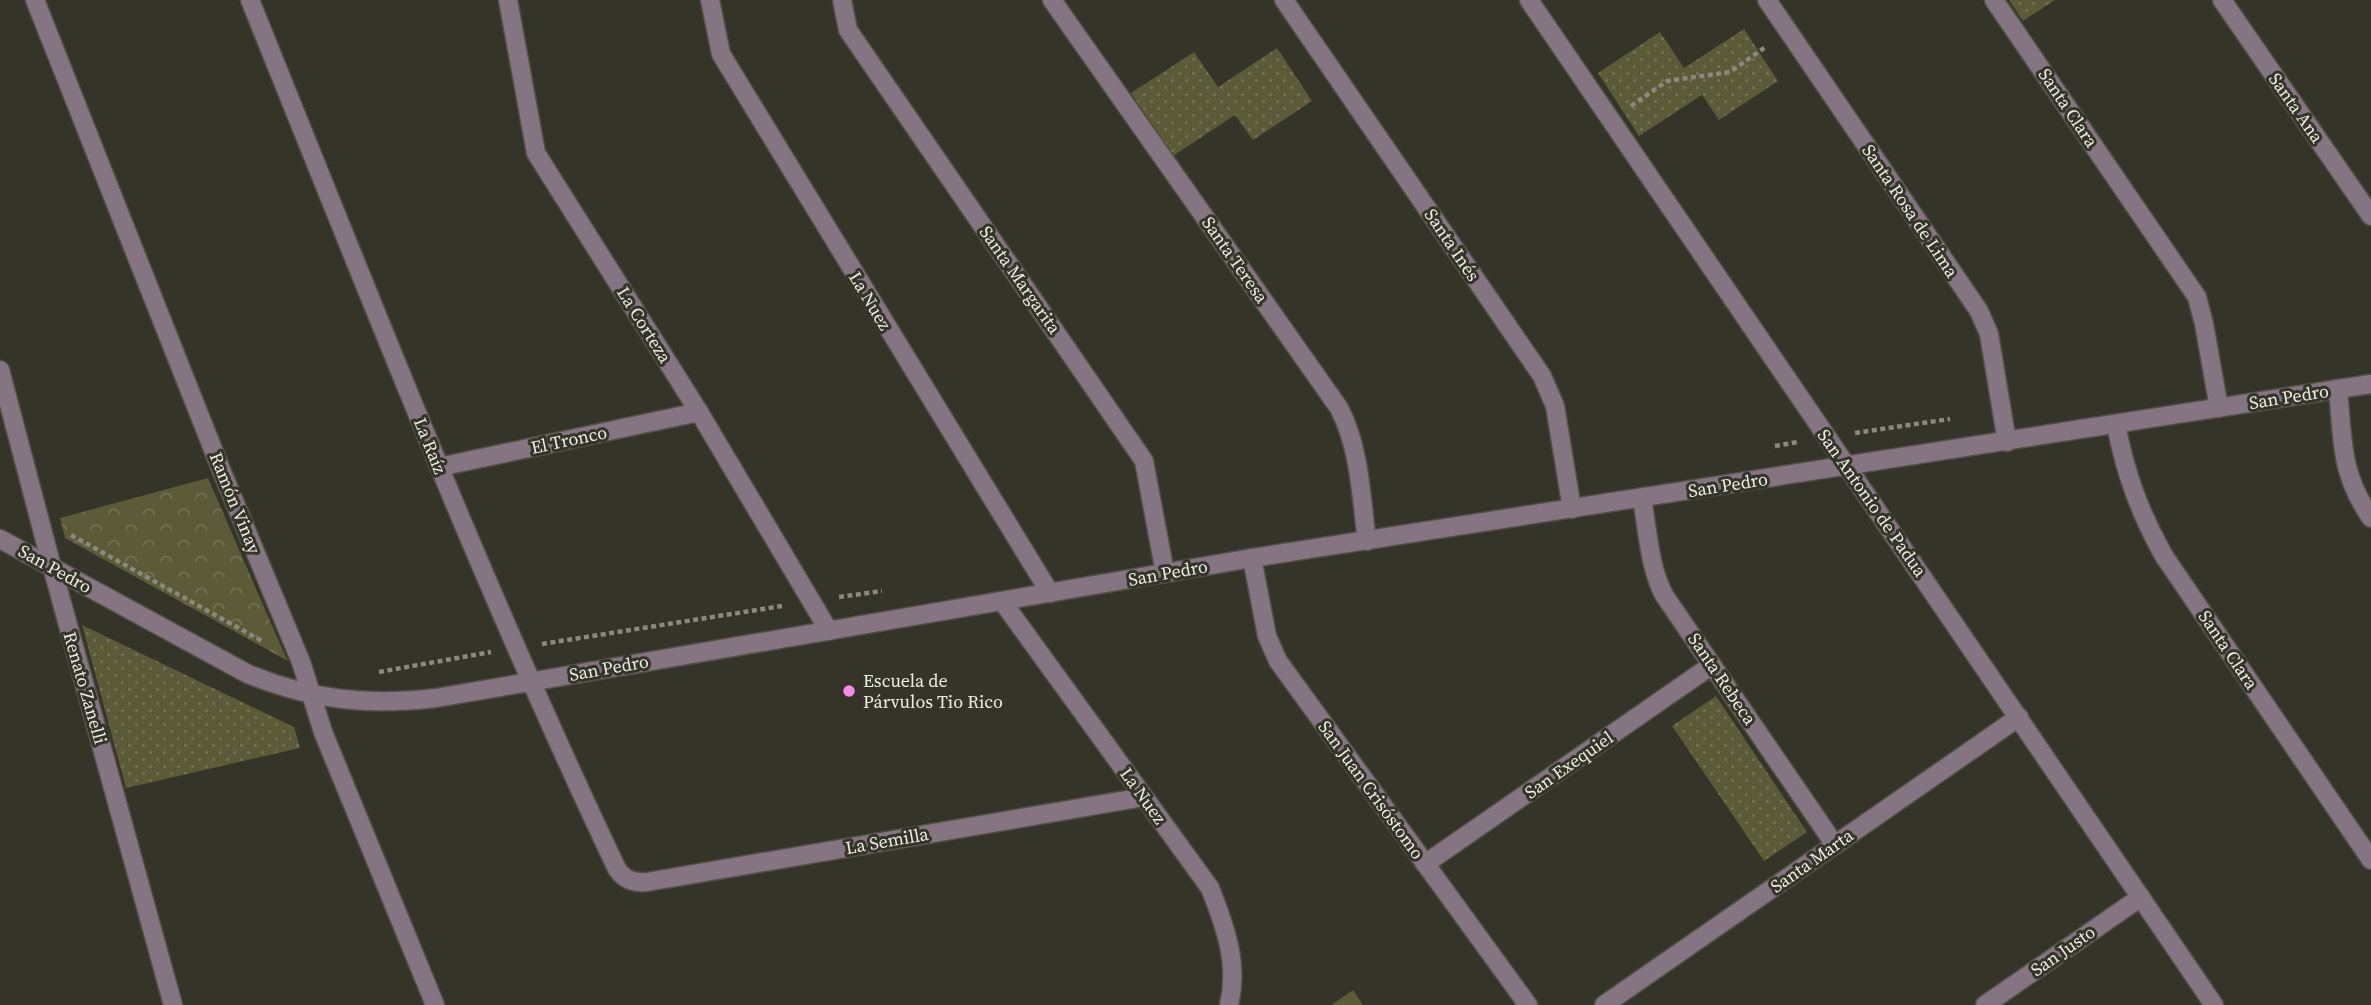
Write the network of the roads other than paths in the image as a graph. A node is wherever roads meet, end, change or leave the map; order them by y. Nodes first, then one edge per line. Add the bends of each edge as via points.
1 (36, 0) edge
2 (250, 0) edge
3 (508, 0) edge
4 (710, 0) edge
5 (842, 0) edge
6 (1052, 0) edge
7 (1284, 0) edge
8 (1529, 0) edge
9 (1767, 0) edge
10 (1994, 0) edge
11 (2221, 0) edge
12 (2371, 216) edge
13 (0, 370) edge
14 (2371, 384) edge
15 (2338, 389) junction
16 (2219, 408) junction
17 (699, 412) junction
18 (2116, 424) junction
19 (2007, 442) junction
20 (439, 467) junction
21 (1847, 467) junction
22 (1642, 499) junction
23 (1572, 509) junction
24 (2371, 518) edge
25 (0, 540) edge
26 (1367, 541) junction
27 (1252, 558) junction
28 (51, 567) junction
29 (1165, 573) junction
30 (1050, 593) junction
31 (1002, 601) junction
32 (829, 631) junction
33 (1713, 665) junction
34 (530, 682) junction
35 (312, 696) junction
36 (2019, 717) junction
37 (1144, 797) junction
38 (1835, 845) junction
39 (2371, 860) edge
40 (1425, 864) junction
41 (630, 881) joint
42 (2141, 897) junction
43 (173, 1005) edge
44 (435, 1005) edge
45 (1229, 1005) edge
46 (1528, 1005) edge
47 (1604, 1005) edge
48 (1984, 1005) edge
49 (2214, 1005) edge

1 - 35 street, Ramón Vinay
2 - 20 street, La Raíz
3 - 17 street, La Corteza via 536,153
4 - 30 street, La Nuez via 721,54
5 - 29 street, Santa Margarita via 848,30 1144,461
6 - 26 street, Santa Teresa via 1346,420
7 - 23 street, Santa Inés via 1542,376 1555,406
8 - 21 street, San Antonio de Padua
9 - 19 street, Santa Rosa de Lima via 1979,311 1989,334
10 - 16 street, Santa Clara via 2197,297
11 - 12 street, Santa Ana
13 - 28 street, Renato Zanelli
14 - 15 street, San Pedro
15 - 16 street, San Pedro
15 - 24 street via 2346,467
16 - 18 street, San Pedro
17 - 20 street, El Tronco
17 - 32 street, La Corteza
18 - 19 street, San Pedro
18 - 39 street, Santa Clara via 2131,488 2164,556
19 - 21 street, San Pedro
20 - 34 street, La Raíz
21 - 22 street, San Pedro
21 - 36 street, San Antonio de Padua
22 - 23 street, San Pedro
22 - 33 street, Santa Rebeca via 1656,580
23 - 26 street, San Pedro
25 - 28 street, San Pedro
26 - 27 street, San Pedro
27 - 29 street, San Pedro
27 - 40 street, San Juan Crisóstomo via 1267,636 1278,662
28 - 35 street, San Pedro via 248,674
28 - 43 street, Renato Zanelli
29 - 30 street, San Pedro
30 - 31 street, San Pedro
31 - 32 street, San Pedro
31 - 37 street, La Nuez
32 - 34 street, San Pedro
33 - 38 street, Santa Rebeca
33 - 40 street, San Exequiel
34 - 35 street, San Pedro via 394,703
34 - 41 street, La Raíz via 617,869
35 - 44 street, Ramón Vinay
36 - 38 street, Santa Marta
36 - 42 street, San Antonio de Padua
37 - 41 street, La Semilla via 647,883
37 - 45 street, La Nuez via 1210,888 1231,950
38 - 47 street, Santa Marta
40 - 46 street, San Juan Crisóstomo
42 - 48 street, San Justo
42 - 49 street, San Antonio de Padua

